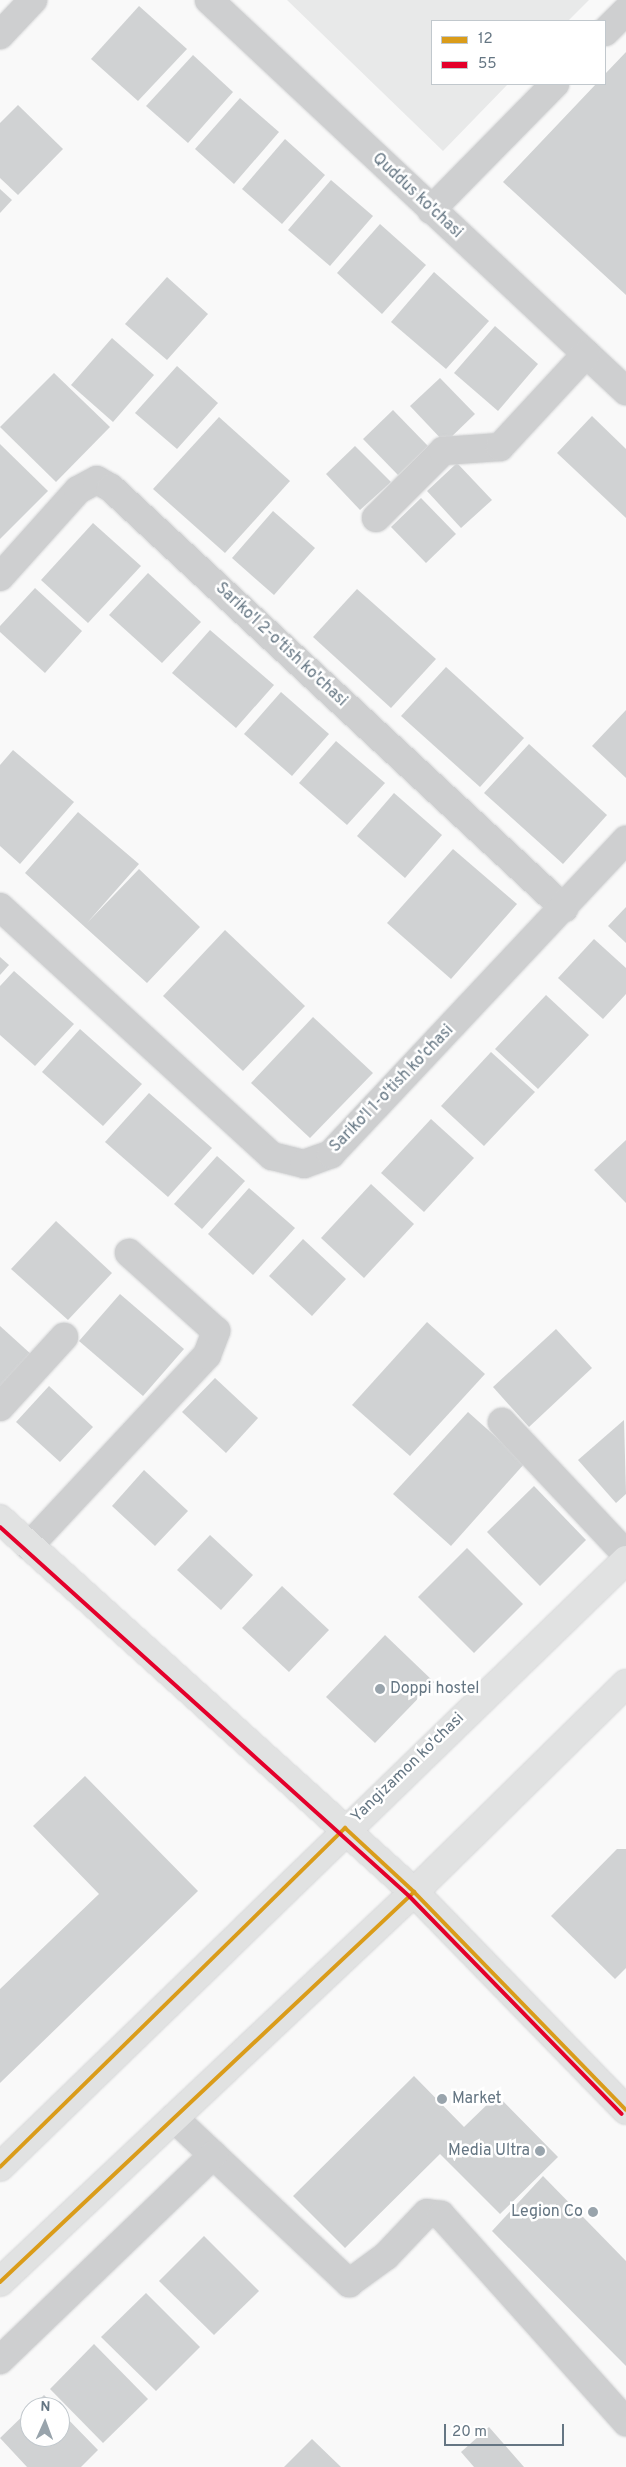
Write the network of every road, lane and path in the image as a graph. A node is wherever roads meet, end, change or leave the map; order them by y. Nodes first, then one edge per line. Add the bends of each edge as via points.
1 (33, 0) edge
2 (209, 0) edge
3 (626, 11) edge
4 (606, 31) edge
5 (0, 35) edge
6 (553, 85) edge
7 (431, 210) junction
8 (586, 354) junction
9 (626, 391) edge
10 (376, 518) dead end
11 (0, 577) edge
12 (626, 840) edge
13 (0, 907) edge
14 (564, 908) junction
15 (130, 1253) dead end
16 (64, 1337) dead end
17 (0, 1407) edge
18 (502, 1422) dead end
19 (0, 1519) edge
20 (29, 1546) junction
21 (626, 1554) edge
22 (626, 1560) edge
23 (626, 1684) edge
24 (345, 1828) junction
25 (414, 1892) junction
26 (626, 2110) edge
27 (174, 2118) junction
28 (213, 2155) junction
29 (0, 2167) edge
30 (0, 2282) edge
31 (0, 2360) edge
32 (626, 2422) edge

1 - 5 street
2 - 7 street, Quddus ko'chasi
3 - 4 street
6 - 7 street
7 - 8 street, Quddus ko'chasi
8 - 9 street, Quddus ko'chasi
8 - 10 street via 500,447 442,451
11 - 14 street, Sariko'l 2-o'tish ko'chasi via 78,490 97,480 111,488
12 - 14 street, Sariko'l 1-o'tish ko'chasi
13 - 14 street, Sariko'l 1-o'tish ko'chasi via 272,1156 304,1164 332,1154
15 - 20 street via 216,1331 207,1355
16 - 17 street
18 - 21 street
19 - 20 main road
20 - 24 main road
22 - 24 main road, Yangizamon ko'chasi
23 - 25 main road
24 - 25 main road
24 - 29 main road, Yangizamon ko'chasi
25 - 26 main road
25 - 27 main road
27 - 28 street
27 - 30 main road
28 - 31 street
28 - 32 street via 349,2283 386,2256 427,2213 441,2215

